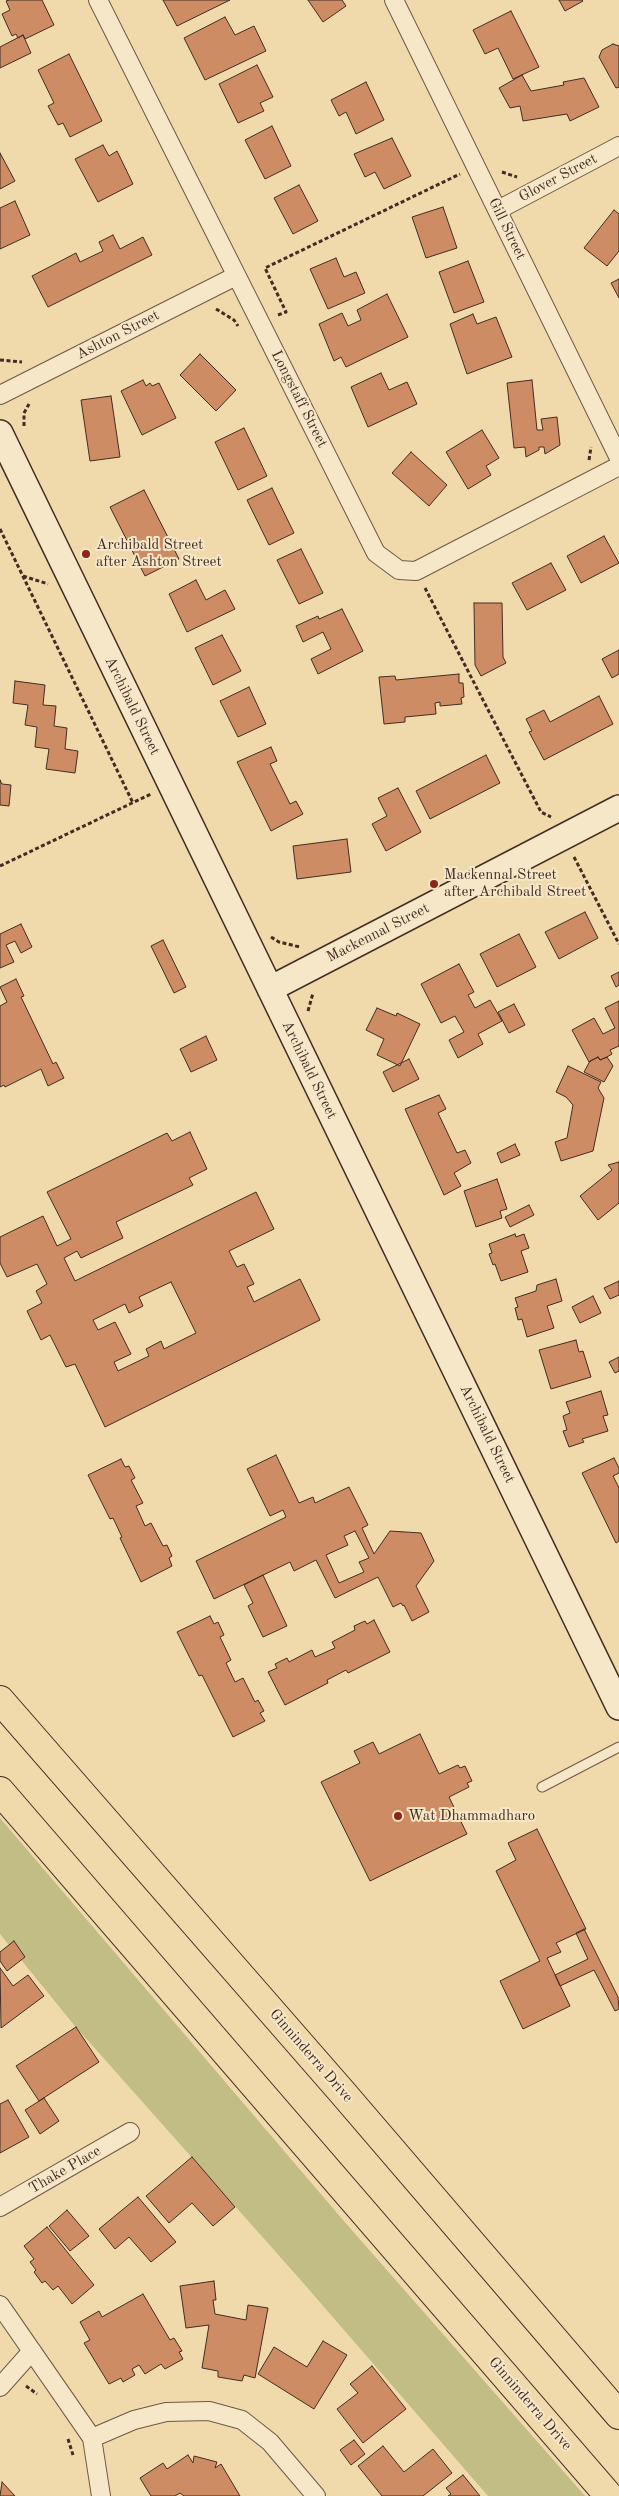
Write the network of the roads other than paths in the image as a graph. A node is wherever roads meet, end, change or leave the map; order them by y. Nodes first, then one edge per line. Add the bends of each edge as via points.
1 (98, 0) edge
2 (394, 0) edge
3 (619, 146) edge
4 (498, 210) junction
5 (236, 276) junction
6 (0, 395) edge
7 (0, 433) edge
8 (619, 458) edge
9 (619, 466) edge
10 (619, 808) edge
11 (270, 989) junction
12 (0, 1700) edge
13 (619, 1707) edge
14 (619, 1747) edge
15 (542, 1788) dead end
16 (0, 1790) edge
17 (130, 2132) dead end
18 (0, 2208) edge
19 (0, 2305) edge
20 (32, 2351) junction
21 (0, 2387) edge
22 (619, 2415) edge
23 (92, 2438) junction
24 (101, 2496) edge
25 (316, 2496) edge
26 (609, 2496) edge

1 - 5 street, Longstaff Street
2 - 4 street, Gill Street
3 - 4 street, Glover Street
4 - 8 street, Gill Street
5 - 6 street, Ashton Street
5 - 9 street, Longstaff Street via 376,553 399,570 416,571
7 - 11 street, Archibald Street
10 - 11 street, Mackennal Street
11 - 13 street, Archibald Street
12 - 22 main road, Ginninderra Drive
14 - 15 lane
16 - 26 main road, Ginninderra Drive
17 - 18 street, Thake Place
19 - 20 street
20 - 21 street
20 - 23 street
23 - 24 street
23 - 25 street via 134,2420 166,2412 209,2411 242,2420 270,2442

